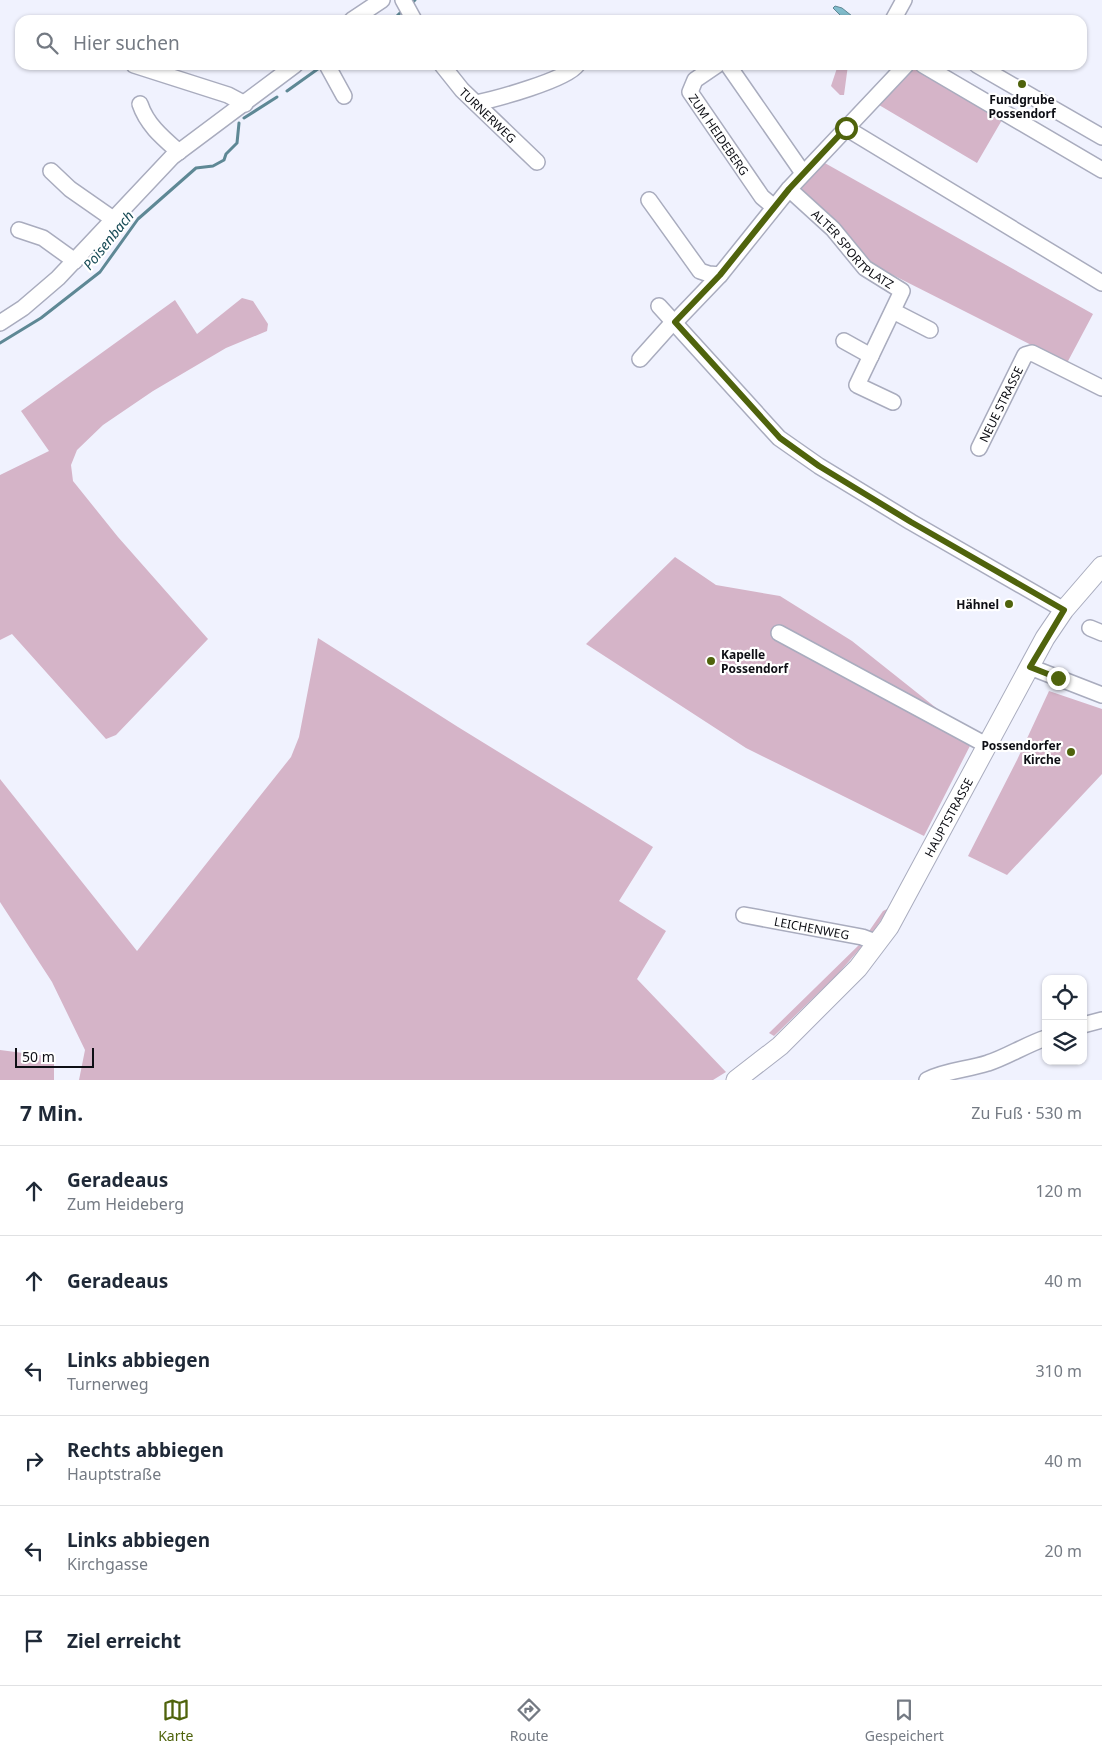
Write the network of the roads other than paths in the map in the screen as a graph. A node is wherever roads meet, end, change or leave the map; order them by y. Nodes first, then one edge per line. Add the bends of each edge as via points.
1 (382, 0) edge
2 (403, 0) edge
3 (904, 0) edge
4 (360, 15) edge
5 (411, 15) edge
6 (898, 15) edge
7 (150, 70) edge
8 (289, 70) edge
9 (330, 70) edge
10 (446, 70) edge
11 (572, 70) edge
12 (710, 70) edge
13 (731, 70) edge
14 (901, 70) edge
15 (932, 70) edge
16 (986, 70) edge
17 (344, 96) dead end
18 (476, 103) junction
19 (140, 104) dead end
20 (245, 104) junction
21 (846, 128) junction
22 (1102, 137) edge
23 (179, 152) junction
24 (537, 162) dead end
25 (1102, 170) edge
26 (51, 171) dead end
27 (803, 173) junction
28 (789, 189) junction
29 (649, 200) dead end
30 (774, 207) junction
31 (113, 219) junction
32 (19, 230) dead end
33 (74, 261) junction
34 (720, 275) junction
35 (1102, 283) edge
36 (659, 306) dead end
37 (893, 311) junction
38 (674, 321) junction
39 (0, 323) edge
40 (930, 330) dead end
41 (844, 340) dead end
42 (871, 356) junction
43 (640, 359) dead end
44 (1102, 388) edge
45 (893, 402) dead end
46 (979, 448) dead end
47 (1102, 566) edge
48 (1064, 610) junction
49 (779, 633) dead end
50 (1030, 667) junction
51 (1102, 695) edge
52 (988, 746) junction
53 (744, 915) dead end
54 (878, 943) junction
55 (1102, 1020) edge
56 (1087, 1024) edge
57 (1042, 1039) edge
58 (736, 1080) edge
59 (927, 1080) edge

1 - 4 street
2 - 5 street
3 - 6 street
7 - 20 street via 228,95
8 - 20 street
9 - 17 street
10 - 18 street, TURNERWEG
11 - 18 street via 552,80
12 - 30 street, ZUM HEIDEBERG via 695,80 690,92 762,197
13 - 27 street
14 - 21 street
15 - 25 street
16 - 22 street
18 - 24 street, TURNERWEG
19 - 23 street via 154,130
20 - 23 street
21 - 27 street
21 - 35 street
23 - 31 street
26 - 31 street via 70,189
27 - 28 street
28 - 30 street
28 - 37 street, ALTER SPORTPLATZ via 833,229 865,268 902,291
29 - 34 street via 700,271
30 - 34 street
31 - 33 street
32 - 33 street via 43,238
33 - 39 street via 23,308
34 - 38 street
36 - 38 street
37 - 40 street
37 - 42 street, ALTER SPORTPLATZ
38 - 43 street
38 - 48 street via 780,438 819,466 911,522
41 - 42 street
42 - 45 street, ALTER SPORTPLATZ via 857,385
44 - 46 street, NEUE STRASSE via 1032,353 1025,355
47 - 48 main road, HAUPTSTRASSE
48 - 50 main road, HAUPTSTRASSE
49 - 52 street
50 - 51 street
50 - 52 main road, HAUPTSTRASSE
52 - 54 main road, HAUPTSTRASSE
53 - 54 street, LEICHENWEG via 862,937
54 - 58 main road, HAUPTSTRASSE via 858,968 780,1046
55 - 56 street
57 - 59 street via 989,1063 951,1070

